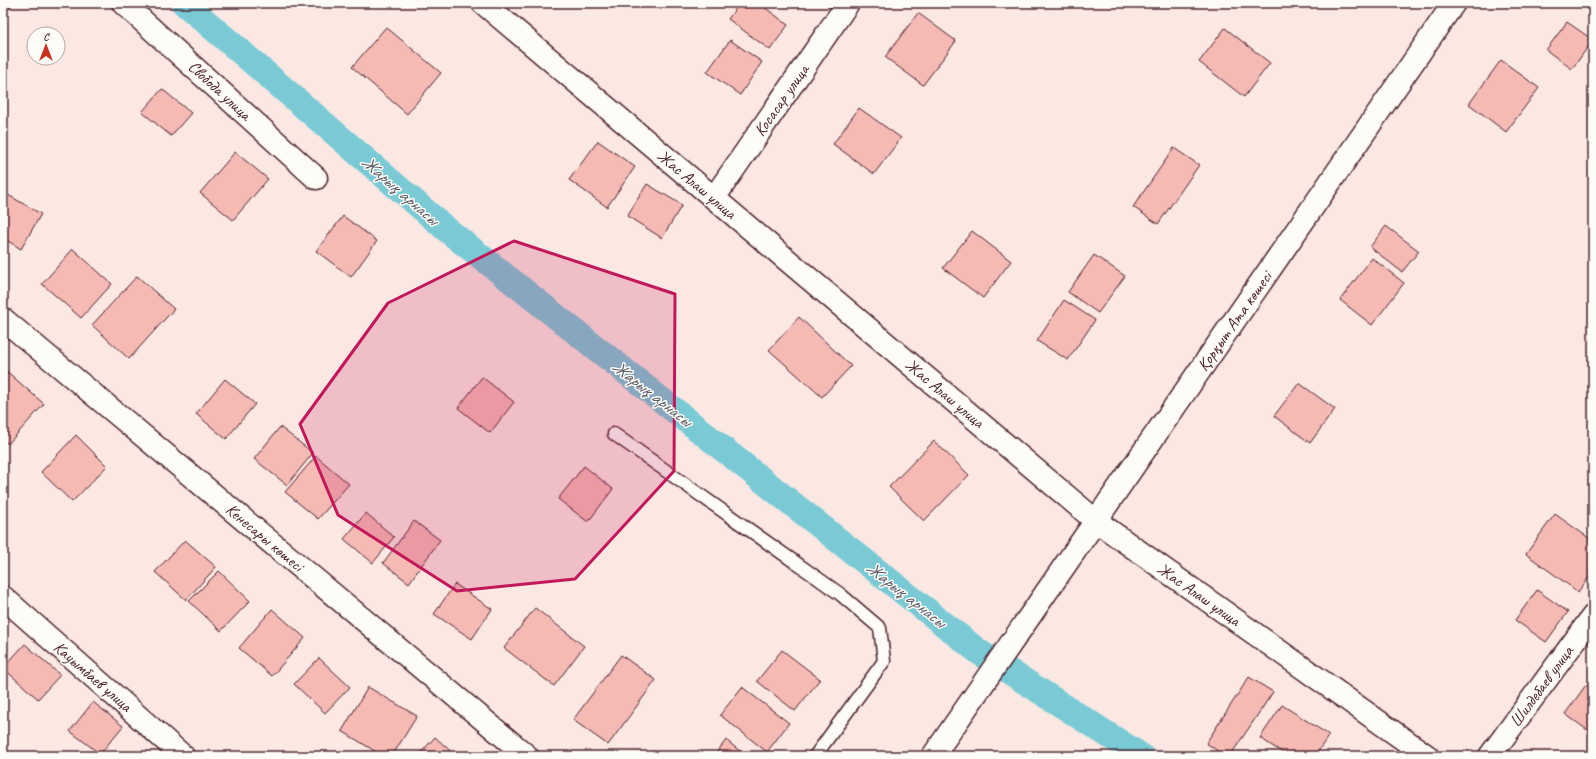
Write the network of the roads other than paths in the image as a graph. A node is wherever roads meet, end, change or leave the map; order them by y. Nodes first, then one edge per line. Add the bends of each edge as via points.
1 (123, 3) edge
2 (483, 3) edge
3 (848, 3) edge
4 (1454, 3) edge
5 (316, 178) dead end
6 (714, 198) junction
7 (3, 318) edge
8 (614, 434) dead end
9 (1096, 521) junction
10 (3, 597) edge
11 (1593, 616) edge
12 (183, 756) edge
13 (527, 756) edge
14 (815, 756) edge
15 (933, 756) edge
16 (1427, 756) edge
17 (1490, 756) edge

1 - 5 street, Свобода улица
2 - 6 street, Жас Алаш улица
3 - 6 street, Косасар улица
4 - 9 street, Қорқыт Ата көшесі
6 - 9 street, Жас Алаш улица
7 - 13 street, Кенесары көшесі
8 - 14 lane via 840,594 880,628 884,661
9 - 15 street, Қорқыт Ата көшесі
9 - 16 street, Жас Алаш улица
10 - 12 street, Кауымбаев улица
11 - 17 street, Шилдебаев улица

